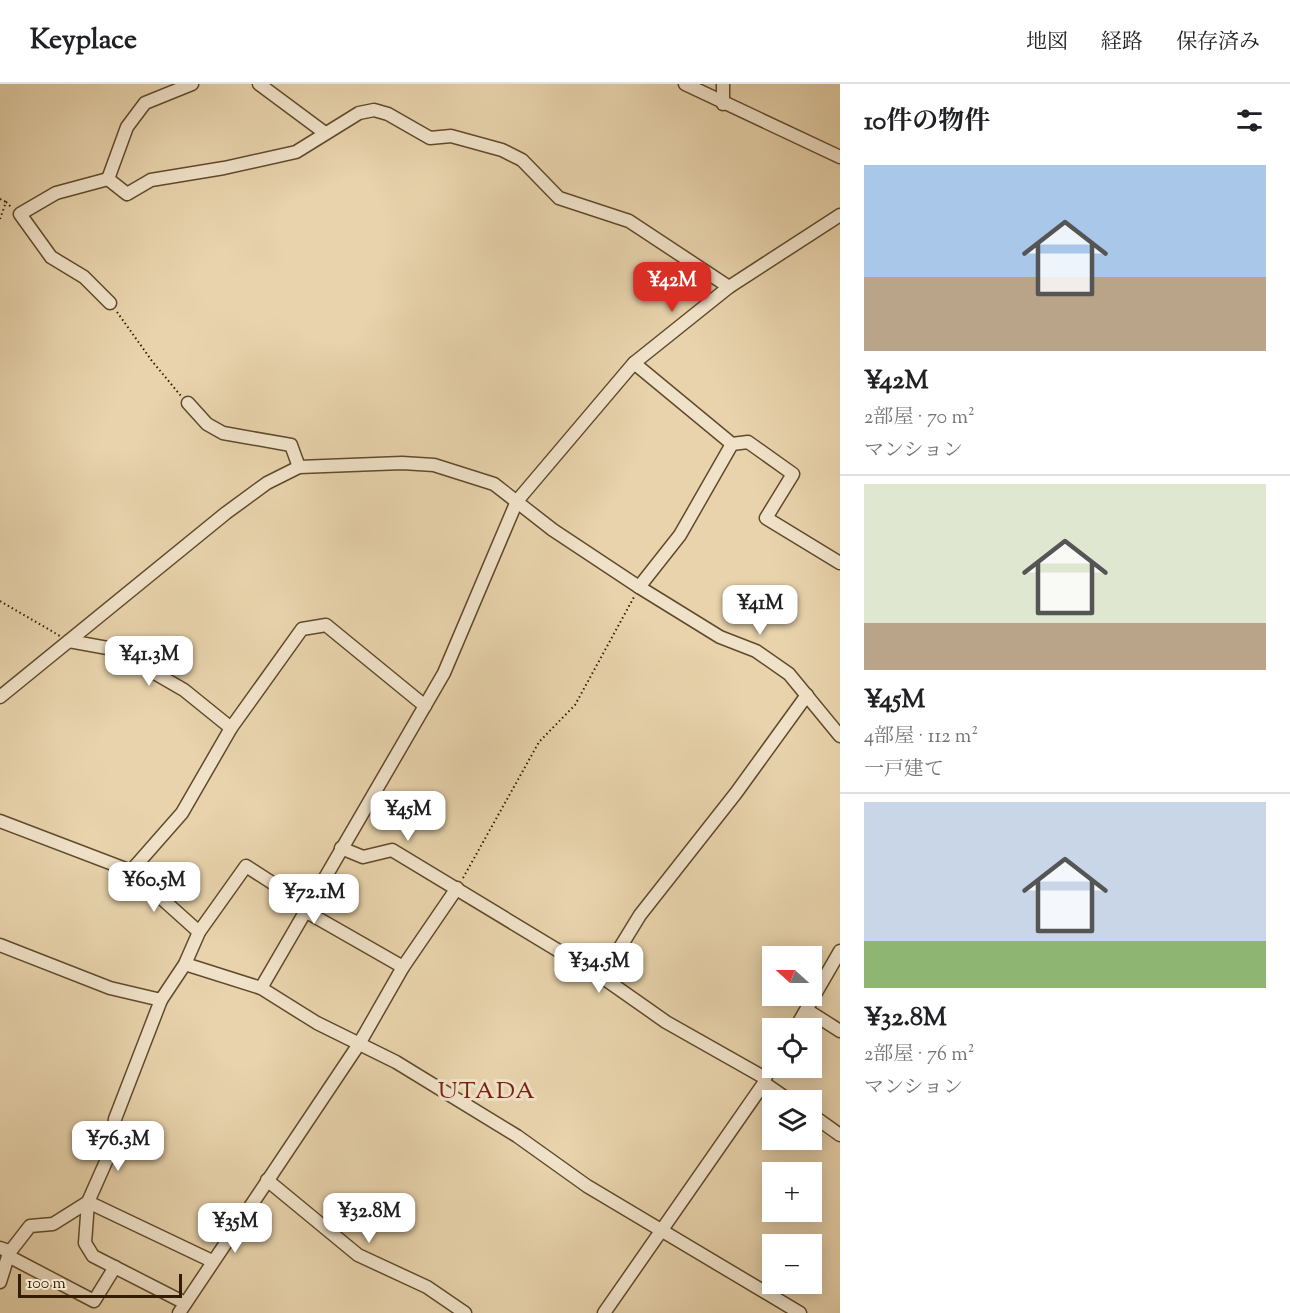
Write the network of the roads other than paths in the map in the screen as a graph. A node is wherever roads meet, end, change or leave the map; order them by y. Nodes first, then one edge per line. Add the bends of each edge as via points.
1 (192, 84) edge
2 (259, 84) edge
3 (685, 84) edge
4 (723, 84) edge
5 (723, 104) junction
6 (325, 133) junction
7 (840, 157) edge
8 (108, 179) junction
9 (840, 215) edge
10 (729, 287) junction
11 (110, 303) road end
12 (634, 363) junction
13 (188, 403) road end
14 (732, 444) junction
15 (299, 467) junction
16 (517, 501) junction
17 (840, 563) edge
18 (639, 587) junction
19 (69, 641) junction
20 (807, 695) junction
21 (0, 697) edge
22 (425, 705) junction
23 (231, 728) junction
24 (840, 736) edge
25 (0, 822) edge
26 (341, 849) junction
27 (131, 871) junction
28 (457, 888) junction
29 (306, 908) junction
30 (199, 932) junction
31 (0, 945) edge
32 (840, 951) edge
33 (185, 964) junction
34 (403, 967) junction
35 (602, 977) junction
36 (261, 988) junction
37 (161, 1000) junction
38 (807, 1010) junction
39 (802, 1018) edge
40 (840, 1031) edge
41 (359, 1044) junction
42 (764, 1080) junction
43 (776, 1090) edge
44 (822, 1122) edge
45 (840, 1135) edge
46 (267, 1180) junction
47 (88, 1202) junction
48 (662, 1229) junction
49 (5, 1250) edge
50 (212, 1261) junction
51 (115, 1267) junction
52 (0, 1282) edge
53 (182, 1308) edge
54 (465, 1313) edge
55 (604, 1313) edge
56 (800, 1313) edge

1 - 8 street via 145,103 127,127
2 - 6 street
3 - 5 street
4 - 5 street
5 - 7 street
6 - 8 street via 296,152 151,180 127,194
6 - 10 street via 359,113 374,110 430,138 450,136 502,150 522,160 559,198 629,221
8 - 11 street via 56,193 20,214 51,257 84,277
9 - 10 street
10 - 12 street
12 - 14 street
12 - 16 street
13 - 15 street via 207,424 223,433 291,445
14 - 17 street via 748,442 794,474 766,518
14 - 18 street via 680,535
15 - 16 street via 434,465 494,484
15 - 19 street via 267,483 226,513
16 - 18 street
16 - 22 street via 444,673
18 - 20 street via 720,637 756,651 789,674
19 - 21 street
19 - 23 street via 113,649 184,690
20 - 24 street
20 - 35 street via 640,915
22 - 23 street via 326,625 302,629
22 - 26 street
23 - 27 street via 182,813
25 - 27 street
26 - 28 street via 363,857 392,850
26 - 29 street
27 - 30 street
28 - 34 street
28 - 35 street
29 - 30 street via 246,866
29 - 34 street
29 - 36 street
30 - 33 street
31 - 37 street via 110,988
32 - 38 street
33 - 36 street
33 - 37 street
34 - 41 street
35 - 42 street via 666,1022
36 - 41 street
37 - 47 street via 115,1119 108,1157
38 - 39 street
38 - 40 street
41 - 46 street
41 - 48 street via 465,1104 587,1186
42 - 43 street
42 - 48 street
44 - 45 street
46 - 50 street
46 - 54 street via 358,1256 427,1287
47 - 49 street via 53,1224 30,1226
47 - 50 street
47 - 51 street via 85,1244 93,1256
48 - 55 street
48 - 56 street
49 - 51 street via 12,1258 94,1301
49 - 52 street
50 - 53 street
51 - 53 street

